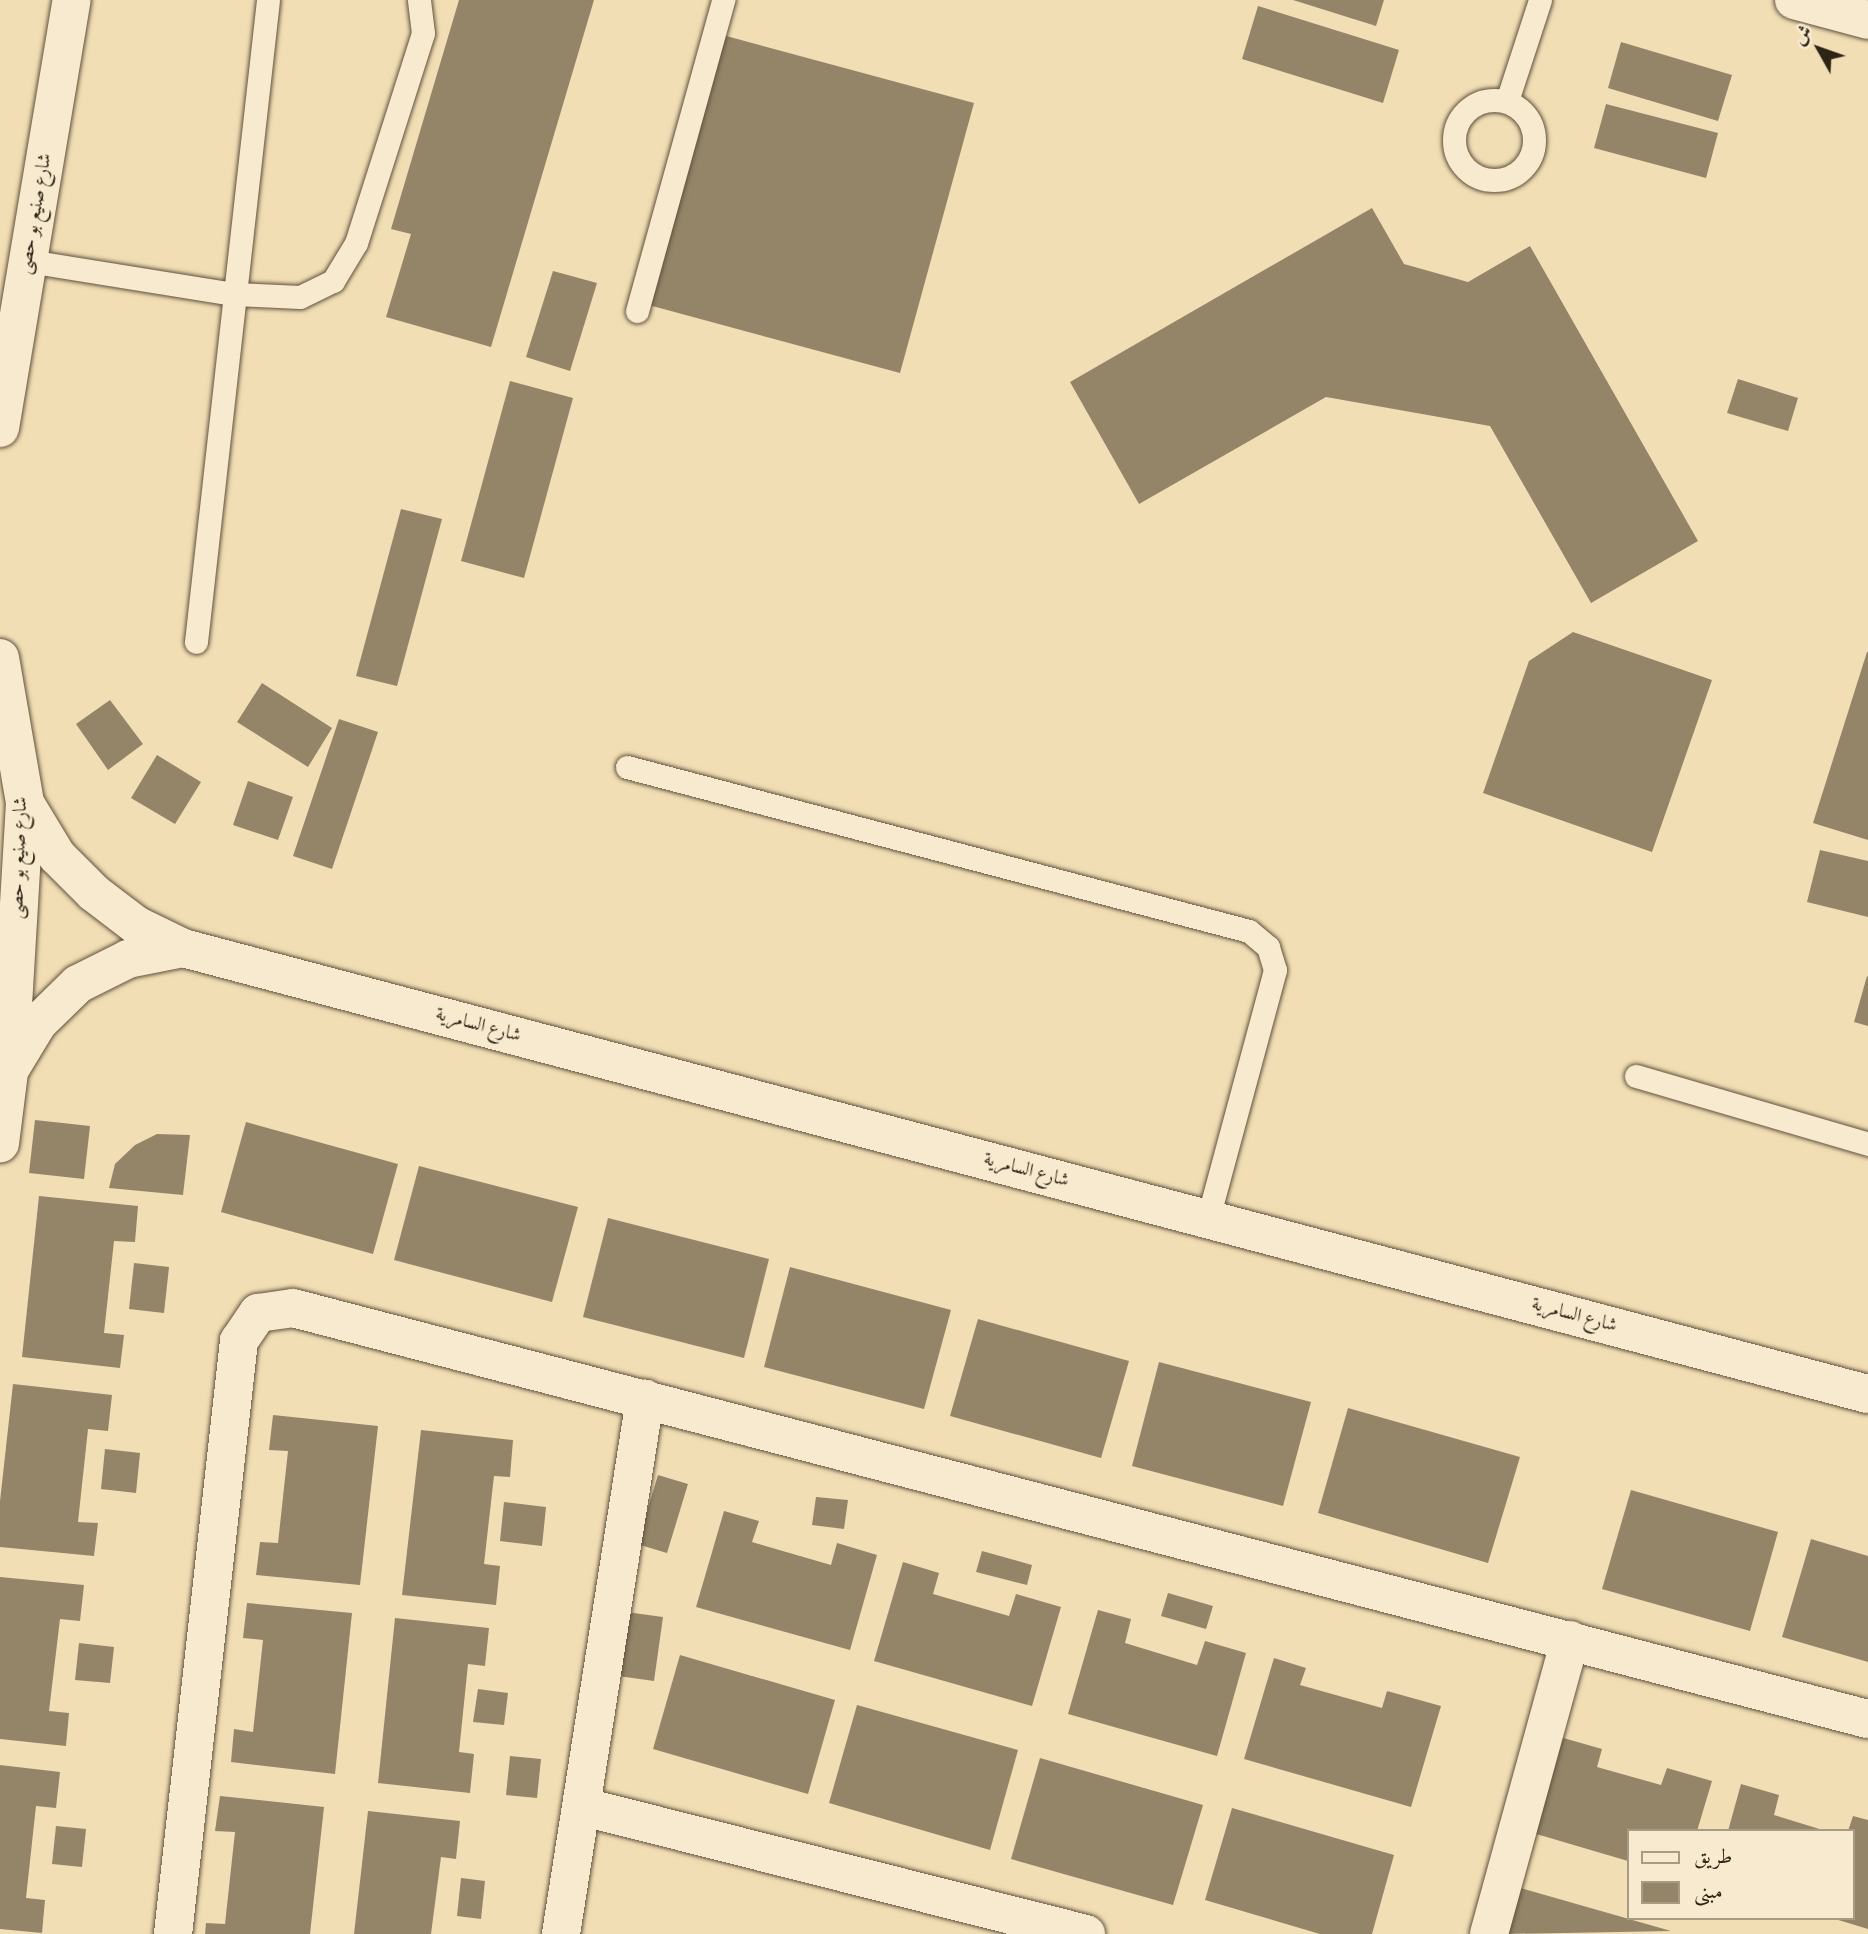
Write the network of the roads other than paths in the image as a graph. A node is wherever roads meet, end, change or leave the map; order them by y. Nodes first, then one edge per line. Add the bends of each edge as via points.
1 (72, 0) edge
2 (268, 0) edge
3 (419, 0) edge
4 (723, 0) edge
5 (1539, 0) edge
6 (1794, 0) edge
7 (1868, 20) edge
8 (1507, 101) dead end
9 (28, 261) junction
10 (235, 294) junction
11 (637, 311) dead end
12 (0, 428) edge
13 (195, 642) dead end
14 (0, 658) edge
15 (627, 767) dead end
16 (25, 803) junction
17 (183, 948) junction
18 (9, 1072) junction
19 (1636, 1076) dead end
20 (0, 1143) edge
21 (1868, 1144) edge
22 (1208, 1219) junction
23 (1868, 1394) edge
24 (645, 1399) junction
25 (1570, 1640) junction
26 (1868, 1719) edge
27 (584, 1807) junction
28 (173, 1934) edge
29 (561, 1934) edge
30 (1086, 1934) edge
31 (1489, 1934) edge

1 - 9 street, شارع صنيع بو حصى
2 - 10 lane
3 - 10 lane via 423,33 356,243 333,281 300,297
4 - 11 lane
5 - 8 lane
6 - 7 street
9 - 10 lane
9 - 12 street, شارع صنيع بو حصى
10 - 13 lane
14 - 16 street, شارع صنيع بو حصى
15 - 22 lane via 1250,931 1268,947 1275,970
16 - 17 street, شارع السامرية via 57,856 94,893 136,925
16 - 18 street, شارع صنيع بو حصى
17 - 18 street, شارع السامرية via 128,959 78,984 38,1024
17 - 22 street, شارع السامرية
18 - 20 street, شارع صنيع بو حصى
19 - 21 lane
22 - 23 street, شارع السامرية
24 - 25 street
24 - 27 street
24 - 28 street via 293,1308 258,1313 239,1341
25 - 26 street
25 - 31 street
27 - 29 street
27 - 30 street

